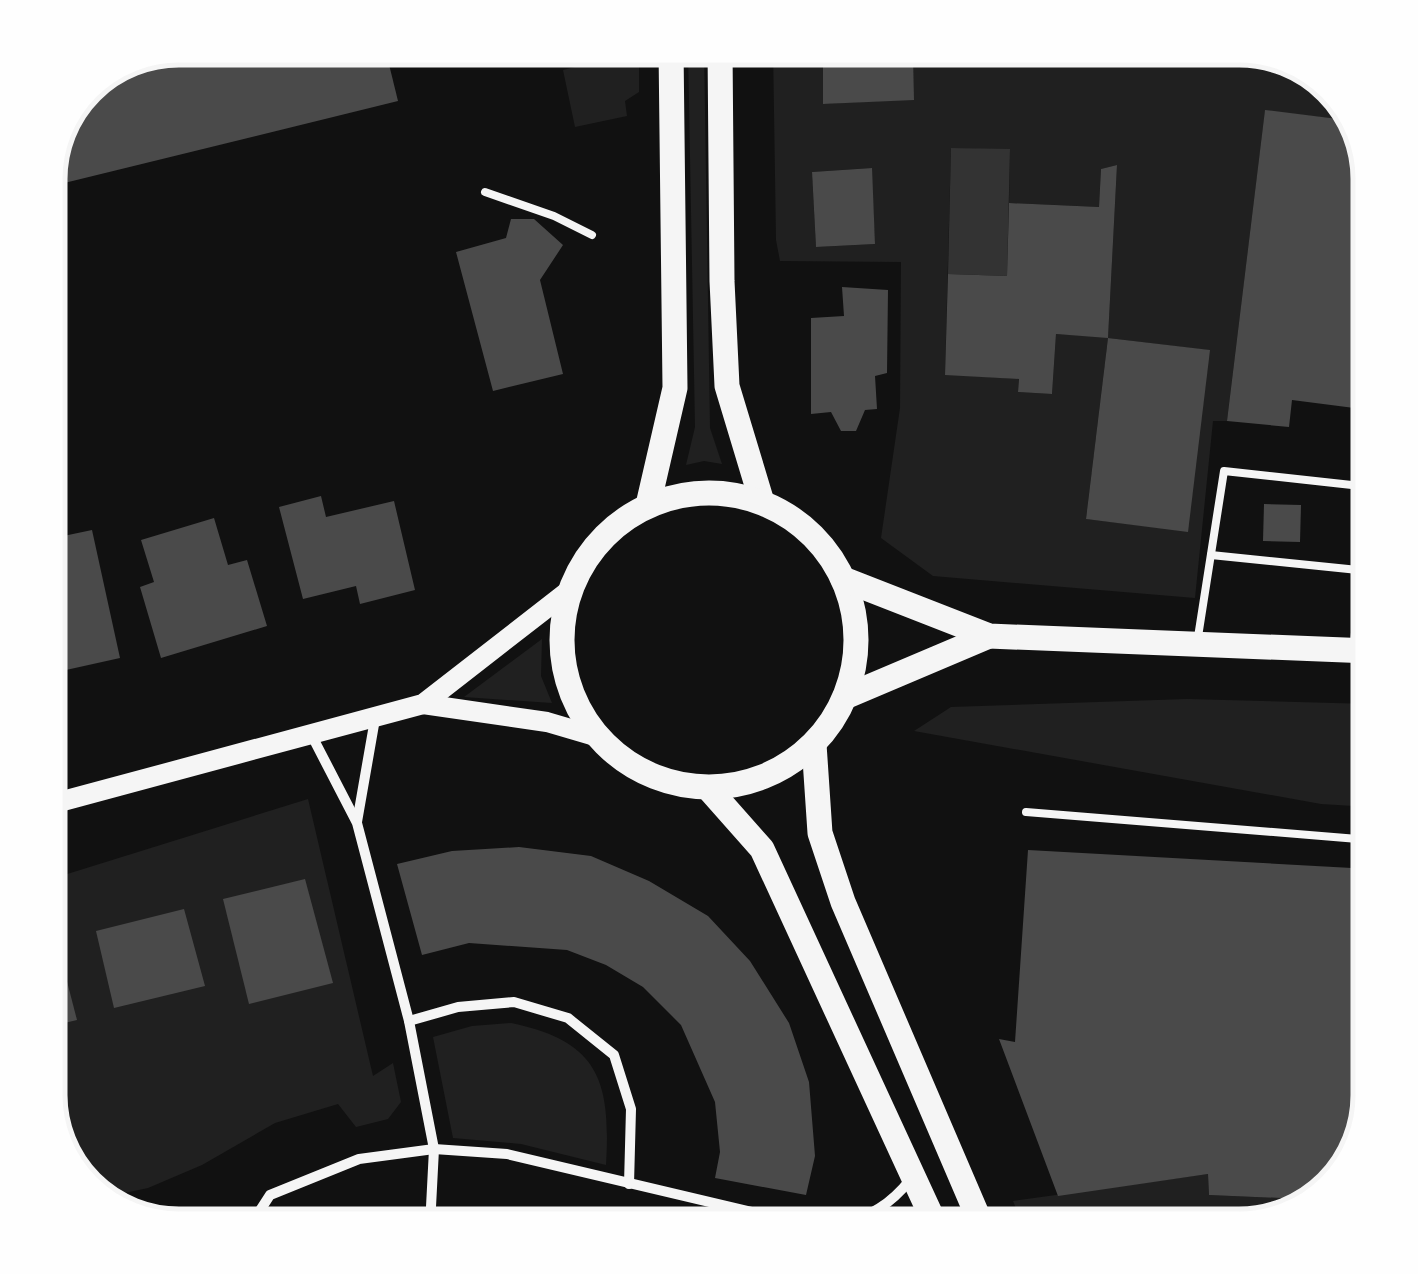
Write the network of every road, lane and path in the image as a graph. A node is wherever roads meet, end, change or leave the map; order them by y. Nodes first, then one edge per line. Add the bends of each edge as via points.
1 (671, 65) edge
2 (720, 65) edge
3 (485, 192) dead end
4 (592, 236) dead end
5 (1353, 485) edge
6 (762, 502) junction
7 (648, 505) junction
8 (1211, 555) junction
9 (1353, 569) edge
10 (843, 579) junction
11 (571, 590) junction
12 (989, 636) junction
13 (1197, 644) junction
14 (1353, 650) edge
15 (844, 697) junction
16 (424, 704) junction
17 (375, 719) junction
18 (312, 736) junction
19 (598, 737) junction
20 (814, 744) junction
21 (708, 788) junction
22 (65, 801) edge
23 (1026, 812) dead end
24 (357, 823) junction
25 (1353, 839) edge
26 (408, 1021) junction
27 (434, 1149) junction
28 (914, 1175) junction
29 (629, 1184) junction
30 (261, 1209) edge
31 (431, 1209) edge
32 (730, 1209) edge
33 (882, 1209) edge
34 (929, 1209) edge
35 (975, 1209) edge

1 - 7 main road via 675,388
2 - 6 main road via 727,386
3 - 4 lane
5 - 8 lane via 1224,471
6 - 7 main road via 705,492
6 - 10 main road via 810,532
7 - 11 main road via 602,538
8 - 9 lane
8 - 13 lane
10 - 12 main road
10 - 15 main road via 856,636
11 - 16 main road
11 - 19 main road via 564,667
12 - 13 main road
12 - 15 main road
13 - 14 main road
15 - 20 main road
16 - 17 main road
16 - 19 main road via 547,722
17 - 18 main road
17 - 24 street
18 - 22 main road
18 - 24 street
19 - 21 main road via 647,774
20 - 21 main road via 759,779
20 - 35 main road via 820,833
21 - 28 main road via 762,849
23 - 25 lane
24 - 26 street
26 - 27 street
26 - 29 street via 514,1002 568,1018 614,1056 632,1110
27 - 29 street via 507,1154
27 - 30 street via 359,1159 270,1196
27 - 31 street
28 - 33 street
28 - 34 main road
29 - 32 street

